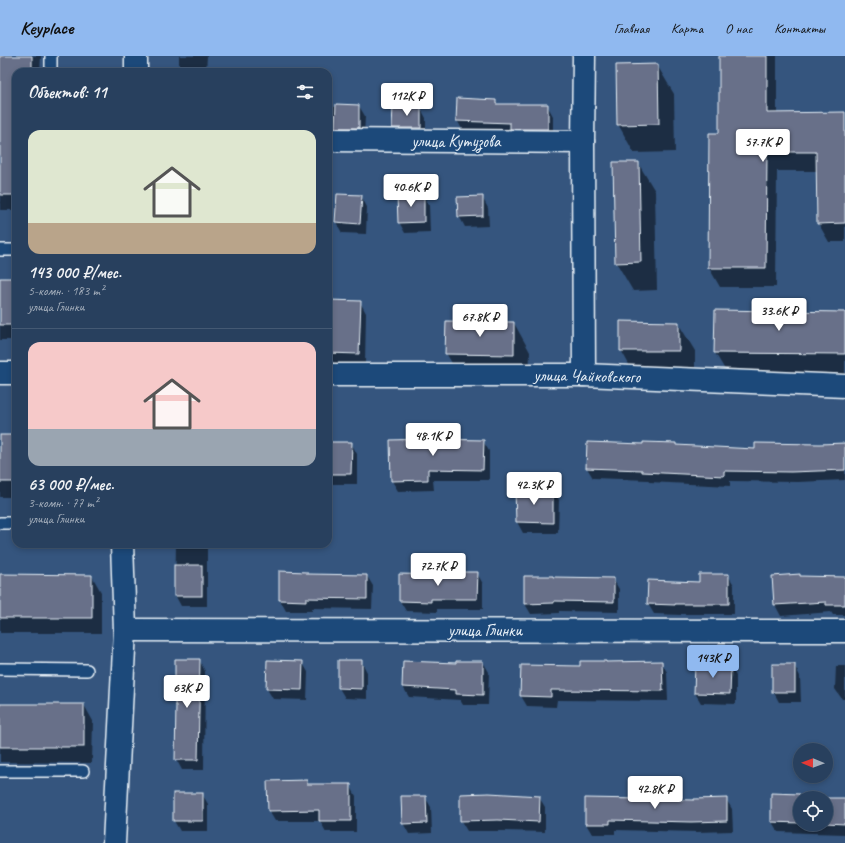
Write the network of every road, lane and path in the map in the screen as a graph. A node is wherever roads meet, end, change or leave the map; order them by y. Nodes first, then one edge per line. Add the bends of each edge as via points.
1 (50, 56) edge
2 (136, 56) edge
3 (584, 56) edge
4 (51, 68) edge
5 (136, 68) edge
6 (332, 140) edge
7 (583, 142) junction
8 (0, 250) edge
9 (12, 250) edge
10 (0, 373) edge
11 (12, 373) edge
12 (332, 375) edge
13 (584, 375) junction
14 (845, 386) edge
15 (0, 523) edge
16 (12, 523) edge
17 (122, 548) edge
18 (125, 630) junction
19 (845, 631) edge
20 (0, 669) edge
21 (87, 670) dead end
22 (0, 771) edge
23 (83, 771) dead end
24 (114, 843) edge

1 - 4 lane
2 - 5 street
3 - 7 street
6 - 7 street, улица Кутузова
7 - 13 street
8 - 9 lane
10 - 11 street
12 - 13 street, улица Чайковского
13 - 14 street, улица Чайковского
15 - 16 lane
17 - 18 street
18 - 19 street, улица Глинки
18 - 24 street
20 - 21 lane
22 - 23 lane

